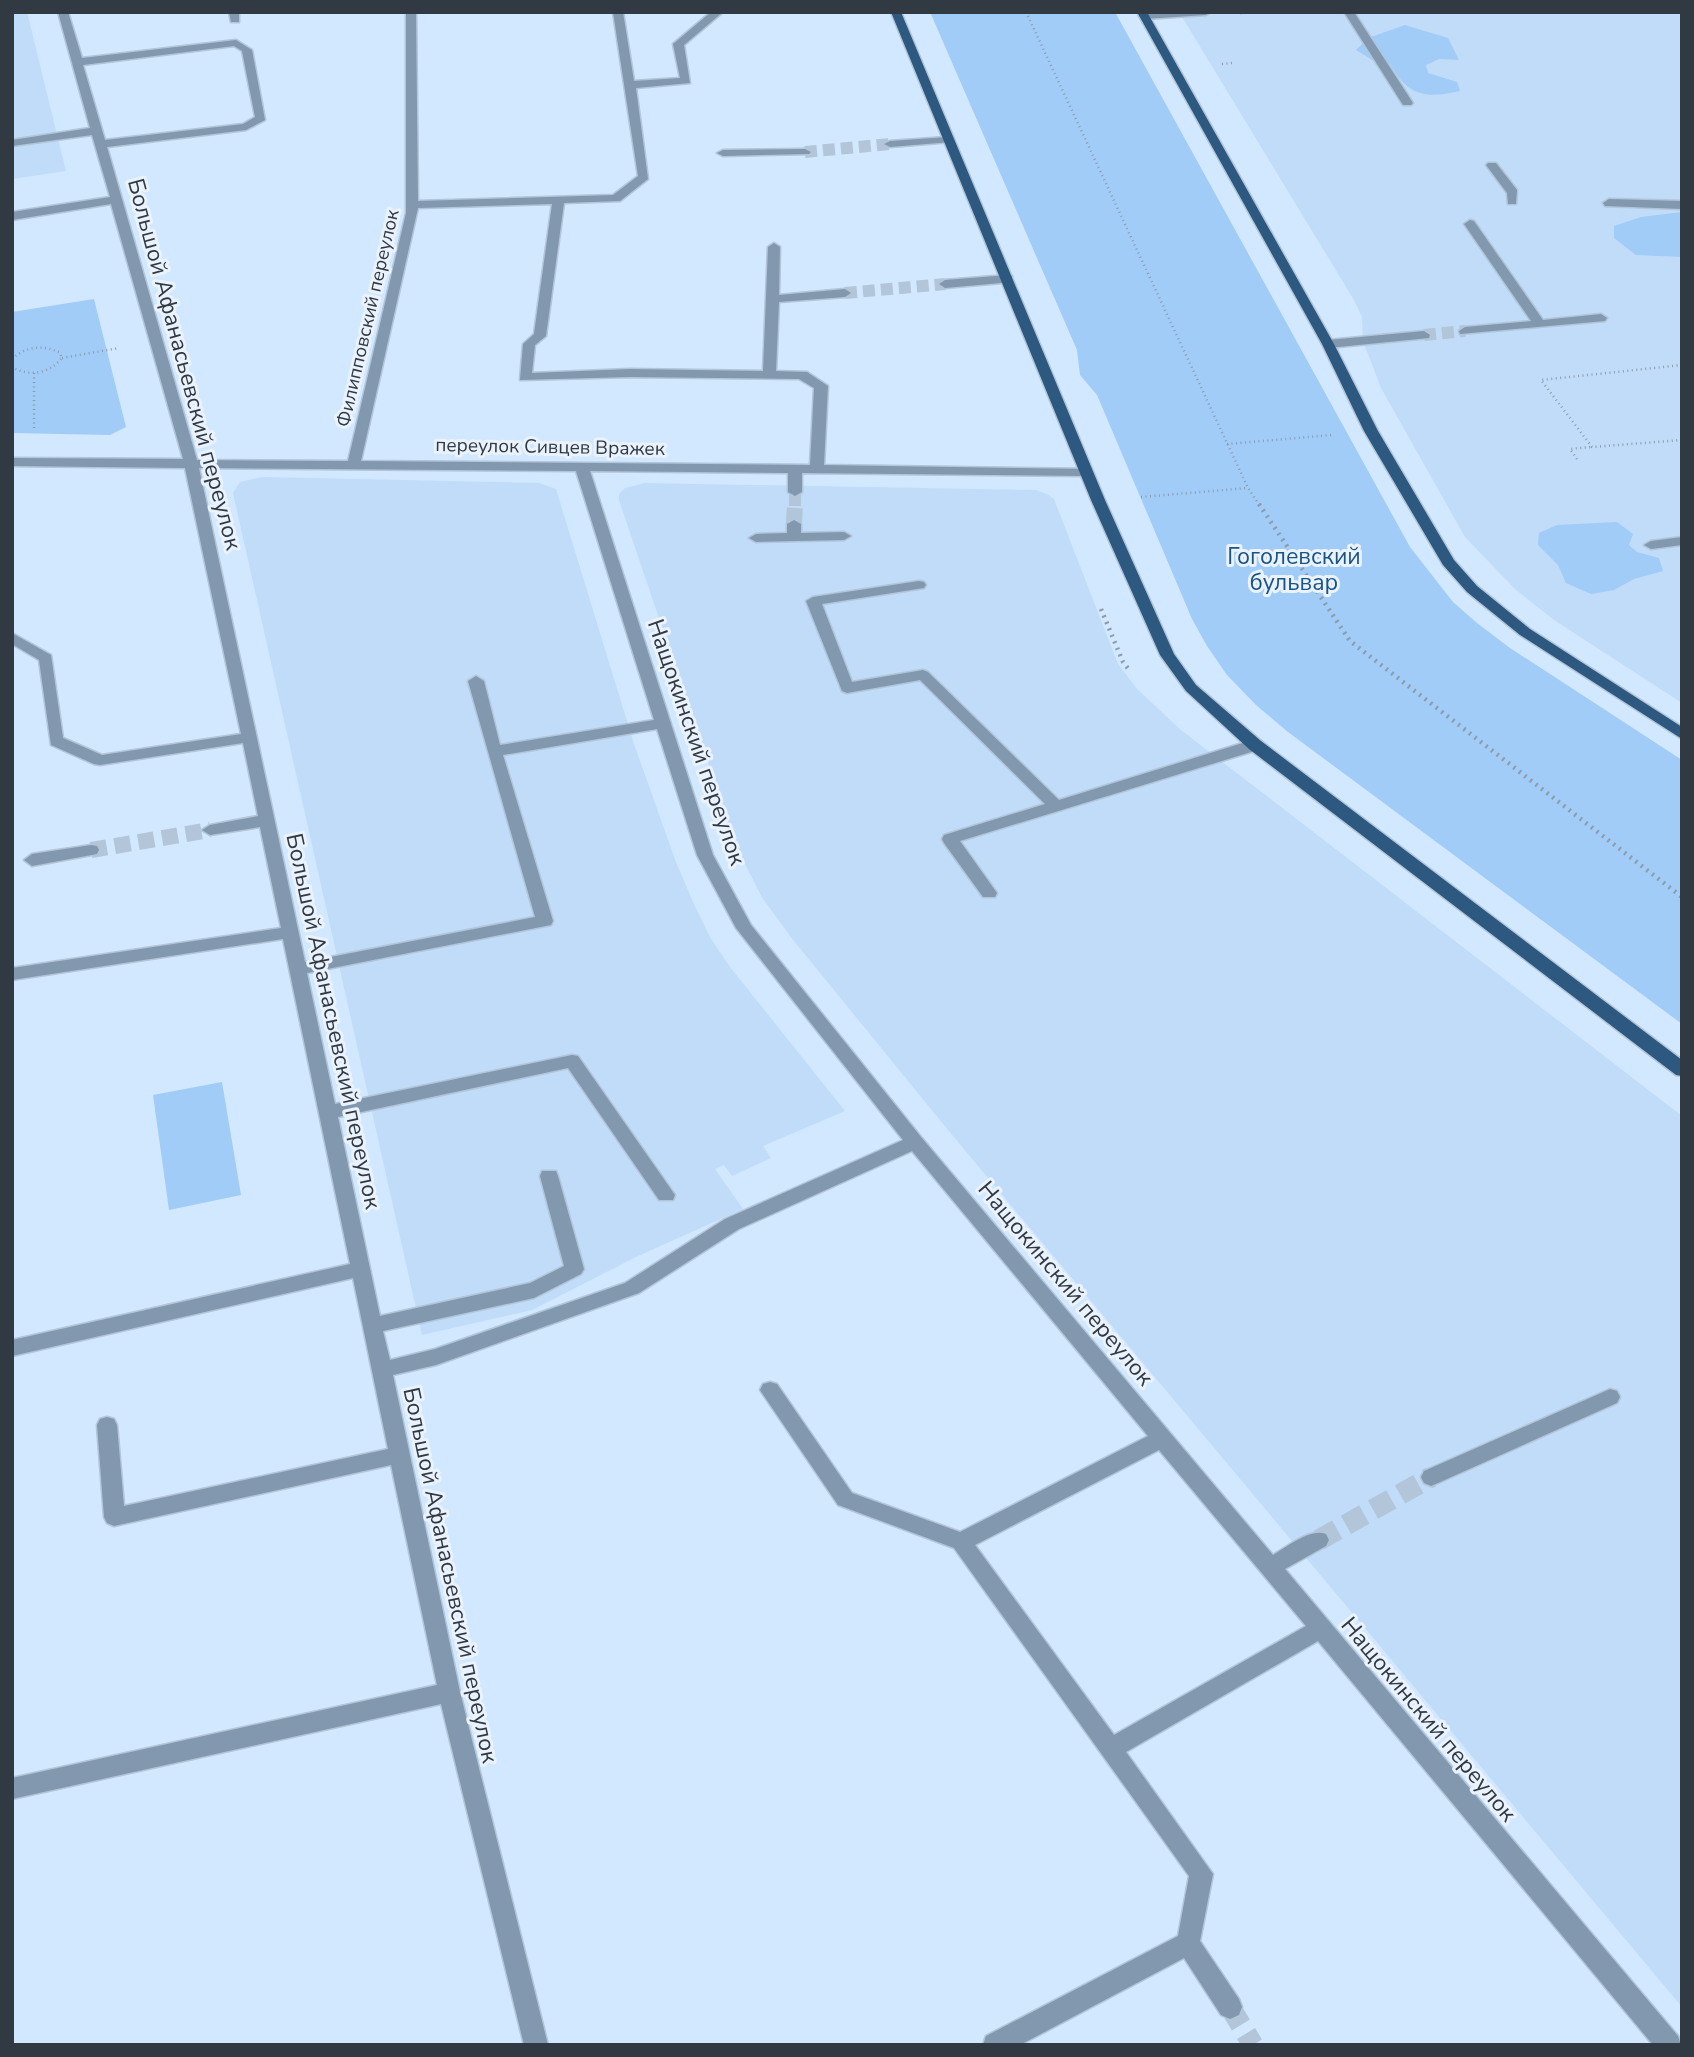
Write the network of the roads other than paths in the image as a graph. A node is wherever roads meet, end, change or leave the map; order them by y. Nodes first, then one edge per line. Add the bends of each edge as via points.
1 (63, 12) edge
2 (411, 12) edge
3 (618, 12) edge
4 (718, 12) edge
5 (896, 12) edge
6 (1206, 12) edge
7 (1349, 12) edge
8 (1143, 14) edge
9 (77, 62) junction
10 (629, 85) junction
11 (1407, 103) dead end
12 (96, 131) junction
13 (947, 140) junction
14 (12, 143) edge
15 (99, 144) junction
16 (890, 144) tunnel mouth
17 (806, 152) tunnel mouth
18 (723, 153) dead end
19 (1492, 165) dead end
20 (115, 200) junction
21 (558, 200) junction
22 (1512, 201) dead end
23 (1609, 203) dead end
24 (412, 205) junction
25 (1682, 205) edge
26 (12, 216) edge
27 (1470, 224) dead end
28 (775, 247) dead end
29 (1008, 279) junction
30 (945, 284) tunnel mouth
31 (845, 293) tunnel mouth
32 (773, 299) junction
33 (1601, 318) dead end
34 (1540, 324) junction
35 (1465, 331) tunnel mouth
36 (1424, 335) tunnel mouth
37 (1328, 344) junction
38 (769, 375) junction
39 (12, 462) edge
40 (189, 463) junction
41 (354, 464) junction
42 (581, 466) junction
43 (795, 468) junction
44 (817, 468) junction
45 (1086, 471) junction
46 (795, 492) tunnel mouth
47 (844, 536) dead end
48 (756, 538) dead end
49 (1682, 541) edge
50 (1651, 545) dead end
51 (919, 585) dead end
52 (12, 638) edge
53 (476, 681) dead end
54 (663, 723) junction
55 (1682, 734) edge
56 (251, 737) junction
57 (1255, 745) junction
58 (494, 751) junction
59 (1056, 806) junction
60 (268, 820) junction
61 (211, 830) tunnel mouth
62 (90, 850) tunnel mouth
63 (32, 860) dead end
64 (989, 892) dead end
65 (291, 932) junction
66 (299, 969) junction
67 (12, 974) edge
68 (1682, 1069) edge
69 (328, 1112) junction
70 (915, 1142) junction
71 (549, 1176) dead end
72 (666, 1195) dead end
73 (360, 1269) junction
74 (371, 1326) junction
75 (12, 1349) edge
76 (380, 1370) junction
77 (770, 1390) dead end
78 (1610, 1397) dead end
79 (107, 1425) dead end
80 (1163, 1438) junction
81 (399, 1455) junction
82 (1431, 1477) tunnel mouth
83 (1319, 1540) tunnel mouth
84 (961, 1542) junction
85 (1271, 1566) junction
86 (1321, 1628) junction
87 (449, 1692) junction
88 (1111, 1749) junction
89 (12, 1789) edge
90 (1188, 1943) junction
91 (1230, 2007) tunnel mouth
92 (536, 2045) edge
93 (995, 2045) edge
94 (1669, 2045) edge

1 - 9 street, Большой Афанасьевский переулок
2 - 24 street, Филипповский переулок
3 - 10 street
4 - 10 street via 678,44 687,81
5 - 13 main road
6 - 8 street
7 - 11 street
8 - 37 main road
9 - 12 street, Большой Афанасьевский переулок
9 - 15 street via 236,43 247,51 261,118 246,127
10 - 21 street via 644,177 616,198
12 - 14 street
12 - 15 street, Большой Афанасьевский переулок
13 - 16 street
13 - 29 main road
15 - 20 street, Большой Афанасьевский переулок
17 - 18 street
19 - 22 street via 1513,193
20 - 26 street
20 - 40 street, Большой Афанасьевский переулок
21 - 24 street
21 - 38 street via 540,336 529,344 525,377
23 - 25 street
24 - 41 street, Филипповский переулок
27 - 34 street
28 - 32 street
29 - 30 street
29 - 45 main road
31 - 32 street
32 - 38 street
33 - 34 street
34 - 35 street
36 - 37 street
37 - 55 main road via 1371,431 1448,562 1479,595 1525,632
38 - 44 street via 802,375 821,386
39 - 40 street, переулок Сивцев Вражек
40 - 41 street, переулок Сивцев Вражек
40 - 56 street, Большой Афанасьевский переулок
41 - 42 street, переулок Сивцев Вражек
42 - 43 street, переулок Сивцев Вражек
42 - 54 street, Нащокинский переулок
43 - 44 street, переулок Сивцев Вражек
43 - 46 street
44 - 45 street, переулок Сивцев Вражек
45 - 57 main road via 1167,655 1191,688
47 - 48 street via 794,531
49 - 50 street
51 - 59 street via 813,601 847,688 923,675
52 - 56 street via 46,658 56,741 100,760
53 - 58 street
54 - 58 street
54 - 70 street, Нащокинский переулок via 705,855 724,895 764,955
56 - 60 street, Большой Афанасьевский переулок
57 - 59 street
57 - 68 main road
58 - 66 street via 545,920
59 - 64 street via 950,839
60 - 61 street
60 - 65 street, Большой Афанасьевский переулок
62 - 63 street
65 - 66 street, Большой Афанасьевский переулок
65 - 67 street
66 - 69 street, Большой Афанасьевский переулок
69 - 72 street via 572,1061
69 - 73 street, Большой Афанасьевский переулок
70 - 76 street via 732,1224 632,1288 436,1357
70 - 80 street, Нащокинский переулок
71 - 74 street via 574,1269 534,1290
73 - 74 street, Большой Афанасьевский переулок
73 - 75 street
74 - 76 street, Большой Афанасьевский переулок
76 - 81 street, Большой Афанасьевский переулок
77 - 84 street via 845,1499
78 - 82 street
79 - 81 street via 114,1517
80 - 84 street
80 - 85 street, Нащокинский переулок
81 - 87 street, Большой Афанасьевский переулок
83 - 85 street
84 - 88 street
85 - 86 street, Нащокинский переулок
86 - 88 street
86 - 94 street, Нащокинский переулок
87 - 89 street
87 - 92 street, Большой Афанасьевский переулок
88 - 90 street via 1201,1874
90 - 91 street
90 - 93 street

